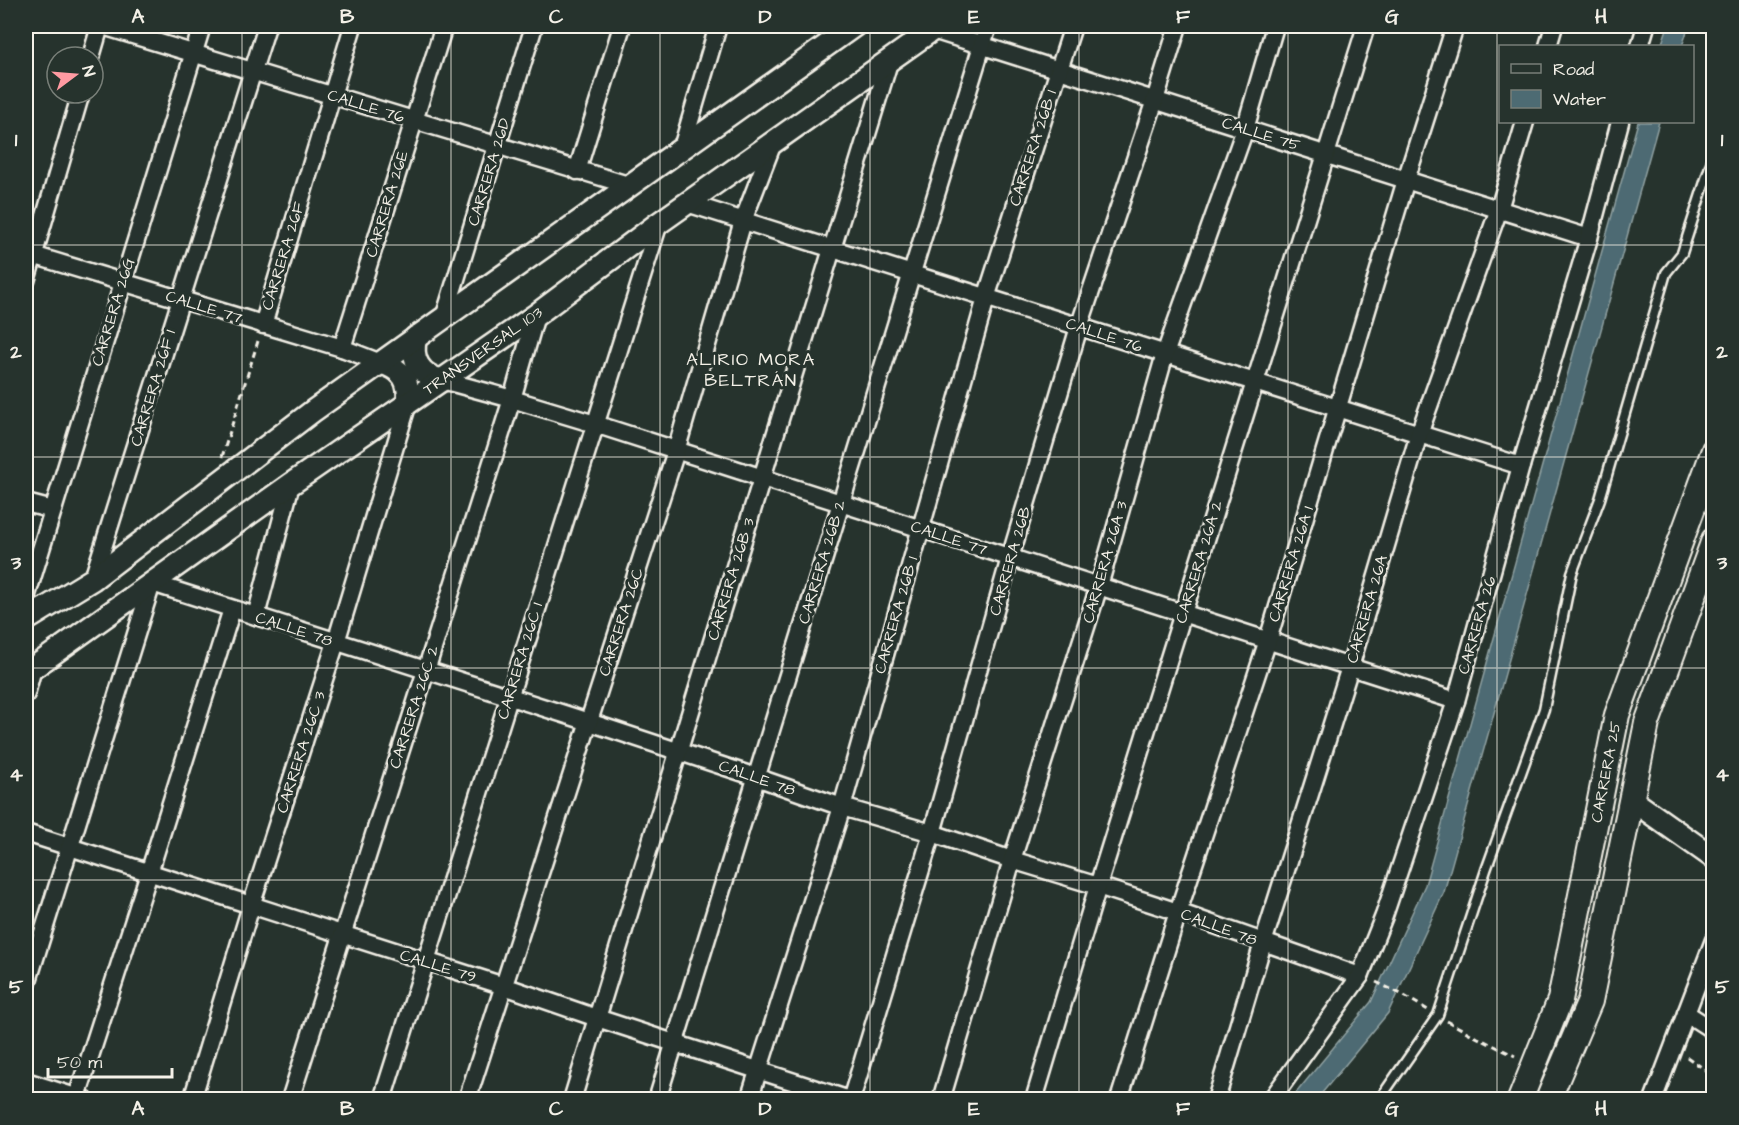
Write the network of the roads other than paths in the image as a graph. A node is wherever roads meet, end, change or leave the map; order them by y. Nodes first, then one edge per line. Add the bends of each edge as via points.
1 (102, 26) edge
2 (202, 26) edge
3 (267, 26) edge
4 (353, 26) edge
5 (444, 26) edge
6 (534, 26) edge
7 (622, 26) edge
8 (718, 26) edge
9 (854, 26) edge
10 (988, 26) edge
11 (1072, 26) edge
12 (1178, 26) edge
13 (1275, 26) edge
14 (1366, 26) edge
15 (1455, 26) edge
16 (1554, 26) edge
17 (1646, 26) edge
18 (935, 28) edge
19 (95, 45) edge
20 (982, 45) junction
21 (1548, 45) edge
22 (1640, 45) edge
23 (193, 53) junction
24 (890, 59) junction
25 (1059, 69) junction
26 (253, 71) junction
27 (332, 96) junction
28 (1155, 100) junction
29 (77, 105) edge
30 (413, 120) junction
31 (1525, 123) edge
32 (1620, 123) edge
33 (1245, 129) junction
34 (773, 143) junction
35 (497, 147) junction
36 (682, 148) junction
37 (1326, 154) junction
38 (1713, 154) edge
39 (577, 171) junction
40 (1406, 180) junction
41 (628, 185) junction
42 (687, 203) junction
43 (1499, 209) junction
44 (743, 221) junction
45 (659, 222) junction
46 (1589, 238) junction
47 (832, 249) junction
48 (30, 254) edge
49 (911, 274) junction
50 (26, 281) edge
51 (123, 282) junction
52 (986, 298) junction
53 (181, 300) junction
54 (536, 315) junction
55 (444, 318) junction
56 (263, 324) junction
57 (1079, 327) junction
58 (416, 337) junction
59 (342, 348) junction
60 (1165, 354) junction
61 (381, 363) junction
62 (442, 380) junction
63 (1254, 382) junction
64 (512, 399) junction
65 (408, 403) junction
66 (1337, 408) junction
67 (595, 424) junction
68 (1419, 434) junction
69 (1713, 450) edge
70 (676, 451) junction
71 (1521, 466) junction
72 (762, 478) junction
73 (291, 484) junction
74 (26, 503) edge
75 (840, 504) junction
76 (53, 510) junction
77 (920, 529) junction
78 (1713, 540) edge
79 (1010, 558) junction
80 (93, 579) junction
81 (152, 583) junction
82 (1099, 586) junction
83 (26, 598) edge
84 (232, 609) junction
85 (1183, 613) junction
86 (256, 616) junction
87 (26, 620) edge
88 (1268, 640) junction
89 (336, 642) junction
90 (1350, 667) junction
91 (29, 670) edge
92 (426, 671) junction
93 (26, 694) edge
94 (509, 697) junction
95 (1456, 701) junction
96 (589, 722) junction
97 (678, 752) junction
98 (756, 777) junction
99 (1632, 800) junction
100 (842, 807) junction
101 (932, 833) junction
102 (26, 834) edge
103 (70, 848) junction
104 (1713, 858) edge
105 (1012, 860) junction
106 (149, 873) junction
107 (1098, 886) junction
108 (251, 906) junction
109 (1178, 912) junction
110 (342, 936) junction
111 (1713, 942) edge
112 (1263, 943) junction
113 (426, 962) junction
114 (1360, 976) junction
115 (504, 986) junction
116 (26, 987) edge
117 (1686, 1012) junction
118 (597, 1018) junction
119 (1713, 1031) edge
120 (674, 1043) junction
121 (758, 1070) junction
122 (26, 1081) edge
123 (81, 1098) edge
124 (192, 1100) edge
125 (290, 1100) edge
126 (382, 1100) edge
127 (467, 1100) edge
128 (572, 1100) edge
129 (657, 1100) edge
130 (749, 1100) edge
131 (851, 1100) edge
132 (940, 1100) edge
133 (1034, 1100) edge
134 (1119, 1100) edge
135 (1216, 1100) edge
136 (1271, 1100) edge
137 (1379, 1100) edge
138 (1520, 1100) edge
139 (1548, 1100) edge
140 (1653, 1100) edge

1 - 19 street
1 - 23 street, CALLE 76
2 - 23 street, CARRERA 26G
3 - 26 street, CARRERA 26F 1
4 - 27 street, CARRERA 26F
5 - 30 street, CARRERA 26E
6 - 35 street, CARRERA 26D
7 - 39 street
8 - 36 street
9 - 36 street
10 - 20 street, CARRERA 26B 2
11 - 25 street, CARRERA 26B 1
12 - 28 street, CARRERA 26B
13 - 33 street, CARRERA 26A 3
14 - 37 street, CARRERA 26A 2
15 - 40 street, CARRERA 26A 1
16 - 21 street
17 - 22 street
18 - 20 street, CALLE 75
18 - 24 street, TRANSVERSAL 103
20 - 25 street, CALLE 75
20 - 49 street, CARRERA 26B 2
23 - 26 street, CALLE 76
23 - 51 street, CARRERA 26G
24 - 34 street, TRANSVERSAL 103
24 - 47 street, CARRERA 26B 3
25 - 28 street, CALLE 75
25 - 52 street, CARRERA 26B 1
26 - 27 street, CALLE 76
26 - 53 street, CARRERA 26F 1
27 - 30 street, CALLE 76
27 - 56 street, CARRERA 26F
28 - 33 street, CALLE 75
28 - 57 street, CARRERA 26B
29 - 48 street
30 - 35 street, CALLE 76
30 - 59 street, CARRERA 26E
31 - 43 street, CARRERA 26A
32 - 46 street, CARRERA 26
33 - 37 street, CALLE 75
33 - 60 street, CARRERA 26A 3
34 - 42 street, TRANSVERSAL 103
34 - 44 street, CARRERA 26C
35 - 39 street, CALLE 76
35 - 55 street, CARRERA 26D
36 - 41 street
37 - 40 street, CALLE 75
37 - 63 street, CARRERA 26A 2
38 - 137 lane via 1682,253 1666,273 1600,499 1572,573 1544,709 1438,1015
39 - 41 street, CALLE 76
40 - 43 street, CALLE 75
40 - 66 street, CARRERA 26A 1
41 - 55 street
42 - 44 street, CALLE 76
42 - 45 street, TRANSVERSAL 103
43 - 46 street, CALLE 75
43 - 68 street, CARRERA 26A
44 - 47 street, CALLE 76
44 - 70 street, CARRERA 26C
45 - 54 street, TRANSVERSAL 103
45 - 67 street, CARRERA 26C 1
46 - 71 street, CARRERA 26
47 - 49 street, CALLE 76
47 - 72 street, CARRERA 26B 3
48 - 50 street
48 - 51 street, CALLE 77
49 - 52 street, CALLE 76
49 - 75 street, CARRERA 26B 2
51 - 53 street, CALLE 77
51 - 76 street, CARRERA 26G
52 - 57 street, CALLE 76
52 - 77 street, CARRERA 26B 1
53 - 56 street, CALLE 77
53 - 80 street, CARRERA 26F 1
54 - 62 street, TRANSVERSAL 103
54 - 64 street, CARRERA 26C 2
55 - 58 street
56 - 59 street, CALLE 77
57 - 60 street, CALLE 76
57 - 79 street, CARRERA 26B
58 - 61 street
58 - 62 street via 416,362 426,375
59 - 61 street, CALLE 77
60 - 63 street, CALLE 76
60 - 82 street, CARRERA 26A 3
61 - 65 street via 392,366 407,381
61 - 80 street
62 - 64 street, CALLE 77
62 - 65 street, TRANSVERSAL 103
63 - 66 street, CALLE 76
63 - 85 street, CARRERA 26A 2
64 - 67 street, CALLE 77
64 - 92 street, CARRERA 26C 2
65 - 73 street, TRANSVERSAL 103
65 - 89 street, CARRERA 26C 3
66 - 68 street, CALLE 76
66 - 88 street, CARRERA 26A 1
67 - 70 street, CALLE 77
67 - 94 street, CARRERA 26C 1
68 - 71 street, CALLE 76
68 - 90 street, CARRERA 26A
69 - 138 main road, CARRERA 25 via 1617,715 1560,1000
70 - 72 street, CALLE 77
70 - 96 street, CARRERA 26C
71 - 95 street, CARRERA 26
72 - 75 street, CALLE 77
72 - 97 street, CARRERA 26B 3
73 - 81 street, TRANSVERSAL 103
73 - 86 street
74 - 76 street
75 - 77 street, CALLE 77
75 - 98 street, CARRERA 26B 2
76 - 83 street, CARRERA 26G
77 - 79 street, CALLE 77
77 - 100 street, CARRERA 26B 1
78 - 99 main road, CARRERA 25 via 1647,723
79 - 82 street, CALLE 77
79 - 101 street, CARRERA 26B
80 - 87 street
81 - 84 street, CALLE 78
81 - 91 street, TRANSVERSAL 103
81 - 103 street
82 - 85 street, CALLE 77
82 - 105 street, CARRERA 26A 3
84 - 86 street, CALLE 78
84 - 106 street
85 - 88 street, CALLE 77
85 - 107 street, CARRERA 26A 2
86 - 89 street, CALLE 78
88 - 90 street, CALLE 77
88 - 109 street, CARRERA 26A 1
89 - 92 street, CALLE 78
89 - 108 street, CARRERA 26C 3
90 - 95 street, CALLE 77
90 - 112 street, CARRERA 26A
91 - 93 street
92 - 94 street, CALLE 78
92 - 110 street, CARRERA 26C 2
94 - 96 street, CALLE 78
94 - 113 street, CARRERA 26C 1
95 - 114 street, CARRERA 26
96 - 97 street, CALLE 78
96 - 115 street, CARRERA 26C
97 - 98 street, CALLE 78
97 - 118 street, CARRERA 26B 3
98 - 100 street, CALLE 78
98 - 120 street, CARRERA 26B 2
99 - 104 street
99 - 139 main road, CARRERA 25 via 1590,1001
100 - 101 street, CALLE 78
100 - 121 street, CARRERA 26B 1
101 - 105 street, CALLE 78
101 - 131 street, CARRERA 26B
102 - 103 street, CALLE 79
103 - 106 street, CALLE 79
103 - 116 street
105 - 107 street, CALLE 78
105 - 132 street, CARRERA 26A 3
106 - 108 street, CALLE 79
106 - 123 street
107 - 109 street, CALLE 78
107 - 133 street, CARRERA 26A 2
108 - 110 street, CALLE 79
108 - 124 street, CARRERA 26C 3
109 - 112 street, CALLE 78
109 - 134 street, CARRERA 26A 1
110 - 113 street, CALLE 79
110 - 125 street, CARRERA 26C 2
111 - 117 street
112 - 114 street, CALLE 78
112 - 135 street, CARRERA 26A
113 - 115 street, CALLE 79
113 - 126 street, CARRERA 26C 1
114 - 136 street, CARRERA 26
115 - 118 street, CALLE 79
115 - 127 street, CARRERA 26C
117 - 119 street
117 - 140 street
118 - 120 street, CALLE 79
118 - 128 street, CARRERA 26B 3
120 - 121 street, CALLE 79
120 - 129 street, CARRERA 26B 2
121 - 130 street, CARRERA 26B 1
121 - 131 street, CALLE 79
122 - 123 street

